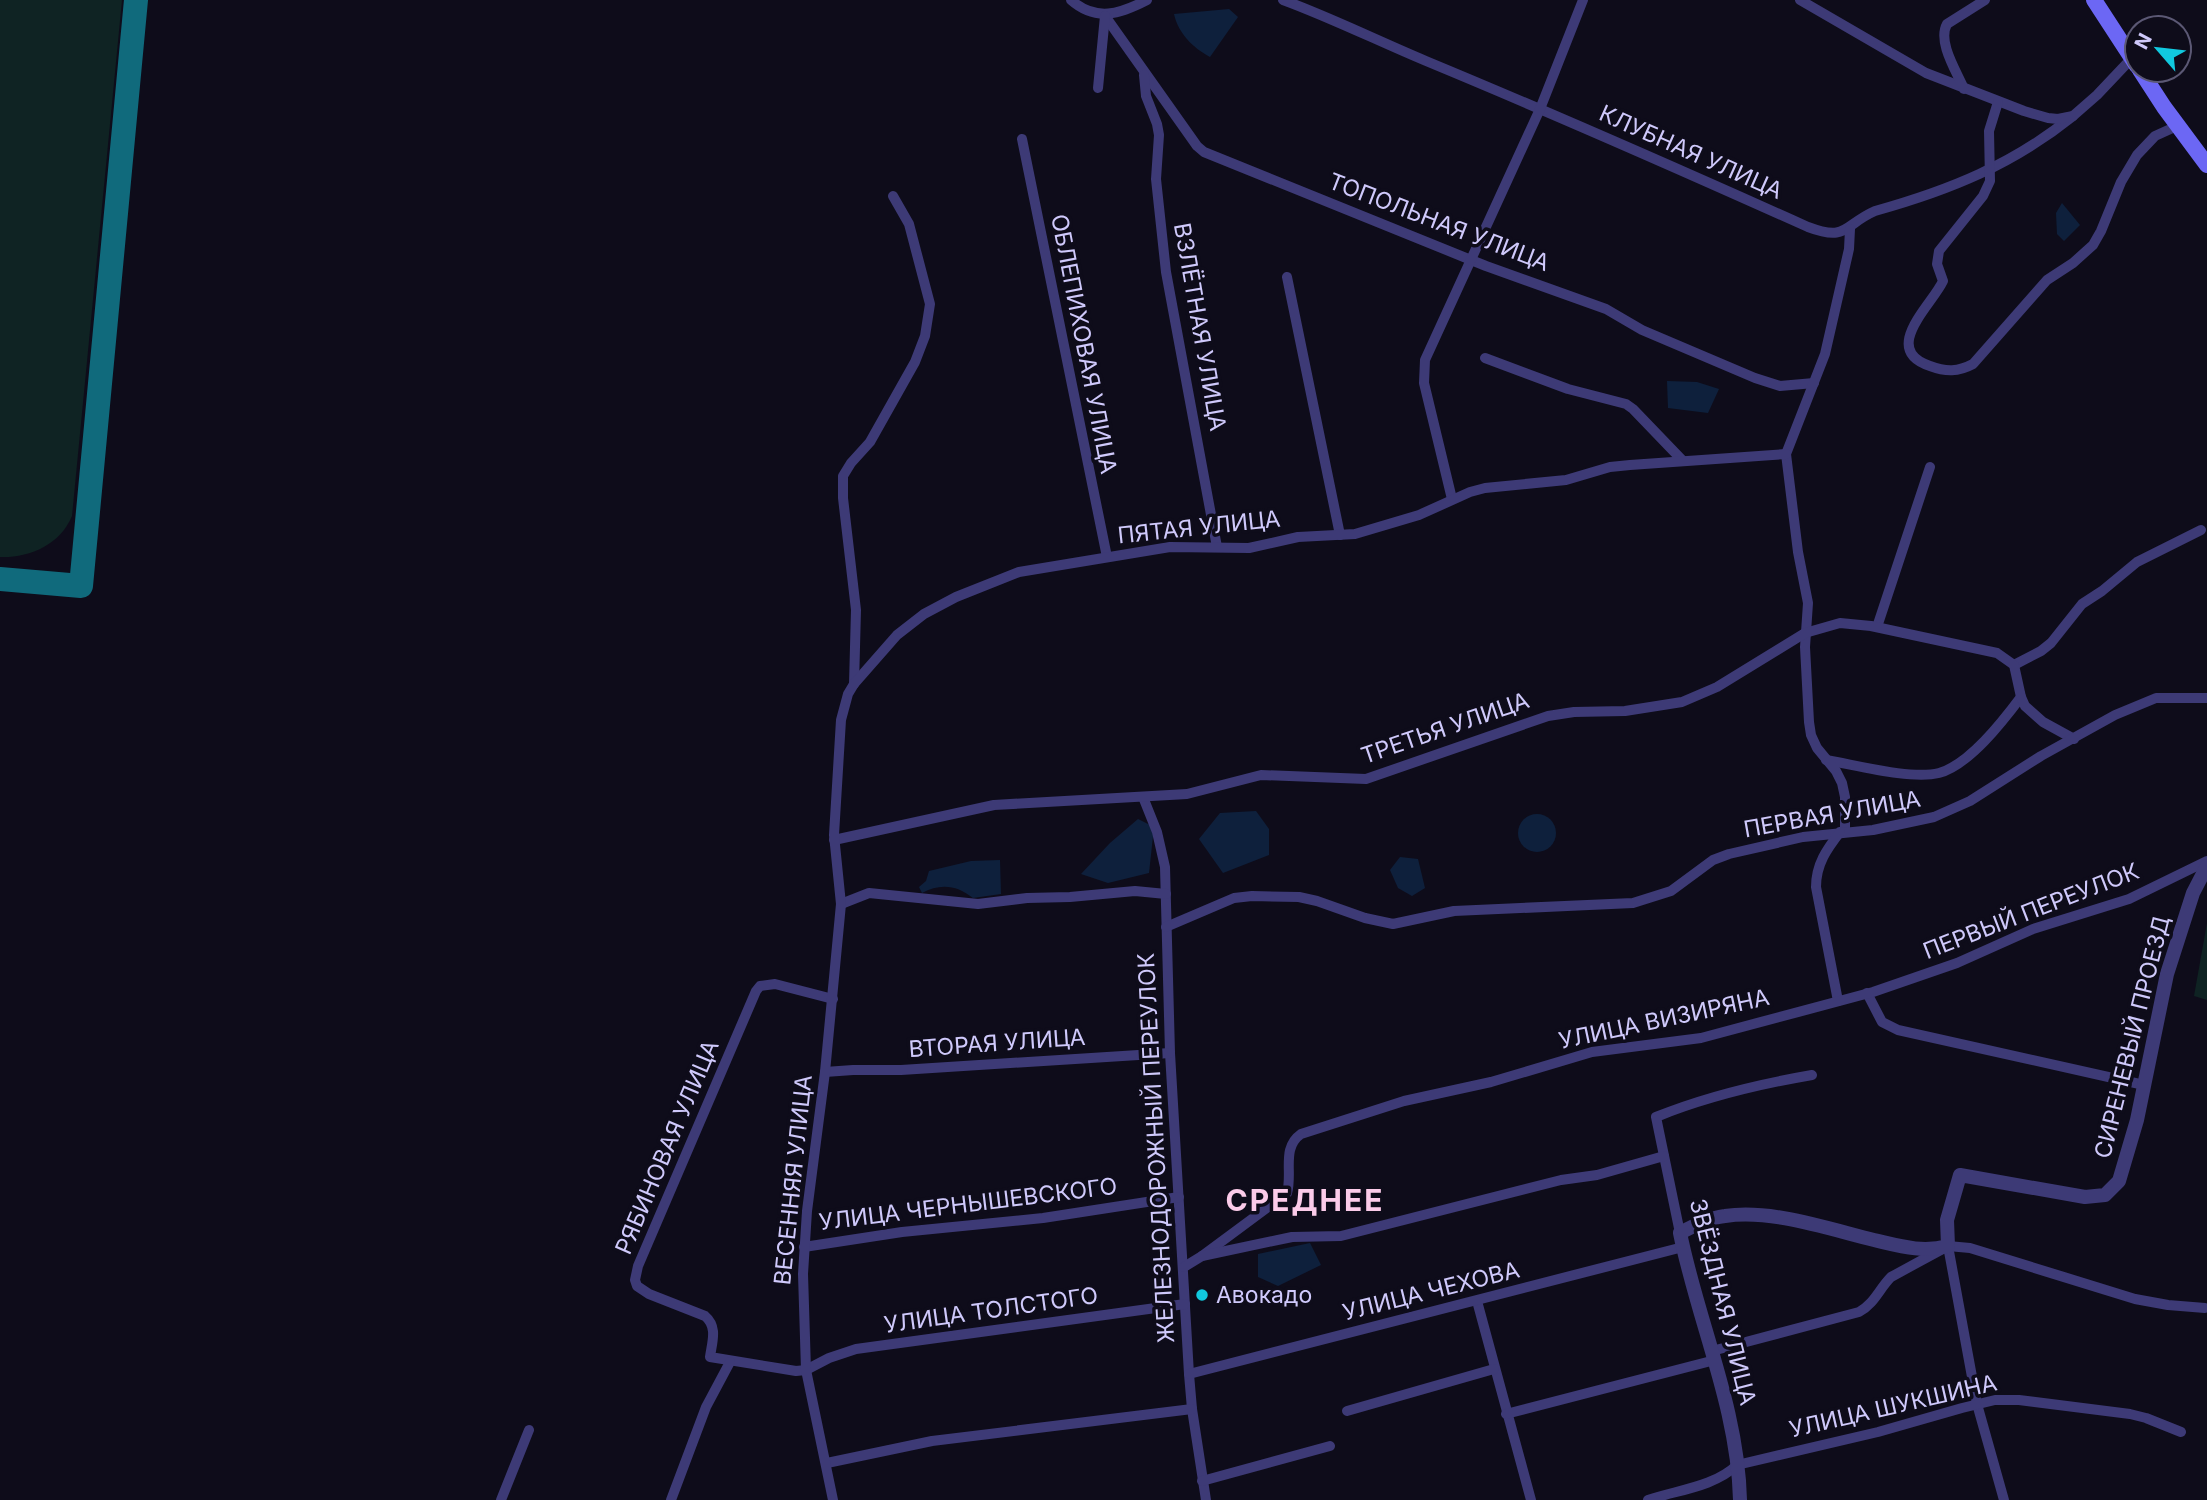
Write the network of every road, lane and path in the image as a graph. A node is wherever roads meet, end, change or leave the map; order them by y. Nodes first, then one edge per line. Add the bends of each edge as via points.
1 (1071, 0) edge
2 (1147, 0) edge
3 (1283, 0) edge
4 (1583, 0) edge
5 (1800, 0) edge
6 (1985, 0) edge
7 (2094, 0) edge
8 (1105, 16) junction
9 (2123, 45) edge
10 (1144, 73) junction
11 (2123, 75) edge
12 (2149, 84) edge
13 (1098, 88) dead end
14 (1964, 89) junction
15 (1998, 102) junction
16 (1540, 109) junction
17 (2073, 116) junction
18 (2177, 126) junction
19 (1021, 139) dead end
20 (2207, 165) edge
21 (1991, 169) junction
22 (893, 197) dead end
23 (1850, 229) junction
24 (1471, 260) junction
25 (1287, 277) dead end
26 (1485, 358) dead end
27 (1814, 383) junction
28 (1786, 454) junction
29 (1683, 461) junction
30 (1930, 467) dead end
31 (1452, 499) junction
32 (2201, 530) dead end
33 (1340, 536) junction
34 (1217, 547) junction
35 (1107, 557) junction
36 (1877, 627) junction
37 (1805, 633) junction
38 (2014, 666) junction
39 (854, 684) junction
40 (2021, 697) junction
41 (2207, 698) edge
42 (2074, 739) junction
43 (1826, 760) junction
44 (1143, 797) junction
45 (1843, 832) junction
46 (834, 840) junction
47 (2207, 864) edge
48 (1166, 894) junction
49 (841, 904) junction
50 (1166, 927) junction
51 (1867, 993) junction
52 (833, 999) junction
53 (1838, 1001) junction
54 (1170, 1053) junction
55 (825, 1072) junction
56 (1812, 1075) dead end
57 (2144, 1086) junction
58 (1664, 1156) junction
59 (1180, 1196) junction
60 (1682, 1240) junction
61 (1948, 1246) junction
62 (804, 1247) junction
63 (1202, 1255) junction
64 (1184, 1266) junction
65 (1477, 1301) junction
66 (1185, 1304) junction
67 (2205, 1308) dead end
68 (1713, 1356) junction
69 (730, 1362) junction
70 (1494, 1369) junction
71 (806, 1370) junction
72 (1189, 1374) junction
73 (1976, 1404) junction
74 (1192, 1409) junction
75 (1347, 1411) dead end
76 (1506, 1414) junction
77 (529, 1430) dead end
78 (2181, 1433) dead end
79 (1330, 1446) dead end
80 (827, 1462) junction
81 (1737, 1465) junction
82 (1202, 1481) junction
83 (501, 1500) edge
84 (671, 1500) edge
85 (833, 1500) edge
86 (1206, 1500) edge
87 (1531, 1500) edge
88 (1648, 1500) edge
89 (1740, 1500) edge
90 (2004, 1500) edge

1 - 8 street
2 - 8 street
3 - 16 street, КЛУБНАЯ УЛИЦА
4 - 16 street
5 - 14 street via 1916,68
6 - 14 street via 1944,29 1944,42
7 - 9 main road
8 - 10 street, ТОПОЛЬНАЯ УЛИЦА
8 - 13 street
10 - 24 street, ТОПОЛЬНАЯ УЛИЦА via 1204,152
10 - 34 street, ВЗЛЁТНАЯ УЛИЦА via 1159,135 1156,179 1166,272
11 - 17 street
12 - 18 main road
14 - 15 street
15 - 17 street via 2048,118
15 - 21 street via 1989,131
16 - 23 street, КЛУБНАЯ УЛИЦА via 1808,227 1832,233
16 - 24 street
17 - 21 street
18 - 20 main road
18 - 21 street via 2155,136 2130,165 2093,245 2038,288 1982,355 1962,370 1926,365 1911,352 1910,332 1943,281 1937,264 1939,251 1983,196
19 - 35 street, ОБЛЕПИХОВАЯ УЛИЦА
21 - 23 street via 1952,187 1865,215
22 - 39 street via 909,224 930,304 915,362 870,442 843,476 857,628
23 - 27 street via 1825,354
24 - 27 street, ТОПОЛЬНАЯ УЛИЦА via 1606,309 1649,333 1766,382
24 - 31 street via 1423,371
25 - 33 street
26 - 29 street via 1568,389 1626,404
27 - 28 street
28 - 29 street, ПЯТАЯ УЛИЦА
28 - 37 street via 1808,603
29 - 31 street, ПЯТАЯ УЛИЦА via 1609,467 1566,480 1485,488
30 - 36 street
31 - 33 street, ПЯТАЯ УЛИЦА via 1400,522
32 - 38 street via 2137,562 2082,604 2051,643
33 - 34 street, ПЯТАЯ УЛИЦА via 1298,537 1249,548
34 - 35 street, ПЯТАЯ УЛИЦА via 1170,547
35 - 39 street, ПЯТАЯ УЛИЦА via 1019,572 938,605 897,635
36 - 37 street, ТРЕТЬЯ УЛИЦА via 1840,623
36 - 38 street, ТРЕТЬЯ УЛИЦА via 1986,650
37 - 43 street via 1808,722
37 - 44 street, ТРЕТЬЯ УЛИЦА via 1717,687 1682,702 1548,716 1366,779 1261,775 1203,792
38 - 40 street
39 - 46 street via 841,720
40 - 42 street via 2034,715
40 - 43 street via 1988,738 1941,772 1917,775
41 - 42 street, ПЕРВАЯ УЛИЦА via 2156,698
42 - 45 street, ПЕРВАЯ УЛИЦА via 1952,810 1896,827
43 - 45 street via 1843,783
44 - 46 street, ТРЕТЬЯ УЛИЦА via 994,805
44 - 48 street, ЖЕЛЕЗНОДОРОЖНЫЙ ПЕРЕУЛОК via 1162,849
45 - 50 street, ПЕРВАЯ УЛИЦА via 1729,854 1713,860 1671,891 1633,903 1454,911 1392,924 1299,897 1252,895
45 - 53 street via 1822,858 1816,875
46 - 49 street, ВЕСЕННЯЯ УЛИЦА
47 - 51 street, ПЕРВЫЙ ПЕРЕУЛОК via 2129,899 2033,929 1957,963
47 - 57 street, СИРЕНЕВЫЙ ПРОЕЗД via 2167,974
48 - 49 street via 1135,891 978,904 869,892
48 - 50 street, ЖЕЛЕЗНОДОРОЖНЫЙ ПЕРЕУЛОК
49 - 52 street, ВЕСЕННЯЯ УЛИЦА
50 - 54 street, ЖЕЛЕЗНОДОРОЖНЫЙ ПЕРЕУЛОК
51 - 53 street, УЛИЦА ВИЗИРЯНА
51 - 57 street via 1882,1022 1898,1030
52 - 55 street, ВЕСЕННЯЯ УЛИЦА
52 - 69 street, РЯБИНОВАЯ УЛИЦА via 767,984 756,991 638,1266 635,1280 642,1290 710,1321 714,1333 710,1357
53 - 63 street, УЛИЦА ВИЗИРЯНА via 1701,1038 1592,1052 1491,1082 1404,1101 1301,1134 1290,1147 1287,1193
54 - 55 street, ВТОРАЯ УЛИЦА
54 - 59 street, ЖЕЛЕЗНОДОРОЖНЫЙ ПЕРЕУЛОК
55 - 62 street, ВЕСЕННЯЯ УЛИЦА
56 - 58 street, ЗВЁЗДНАЯ УЛИЦА via 1656,1117
57 - 61 street, СИРЕНЕВЫЙ ПРОЕЗД via 2119,1181 2105,1195 2096,1198 1960,1175 1947,1220
58 - 60 street, ЗВЁЗДНАЯ УЛИЦА
58 - 63 street via 1341,1236 1292,1237
59 - 62 street, УЛИЦА ЧЕРНЫШЕВСКОГО via 1043,1219
59 - 64 street, ЖЕЛЕЗНОДОРОЖНЫЙ ПЕРЕУЛОК
60 - 61 street via 1711,1219 1756,1215 1924,1251
60 - 65 street, УЛИЦА ЧЕХОВА
60 - 68 street, ЗВЁЗДНАЯ УЛИЦА
61 - 67 street via 1970,1248 2135,1299
61 - 68 street via 1891,1277 1875,1300 1859,1312
61 - 73 street
62 - 71 street, ВЕСЕННЯЯ УЛИЦА
63 - 64 street
64 - 66 street, ЖЕЛЕЗНОДОРОЖНЫЙ ПЕРЕУЛОК
65 - 70 street
65 - 72 street, УЛИЦА ЧЕХОВА
66 - 71 street, УЛИЦА ТОЛСТОГО via 856,1349
66 - 72 street, ЖЕЛЕЗНОДОРОЖНЫЙ ПЕРЕУЛОК
68 - 76 street
68 - 81 street, ЗВЁЗДНАЯ УЛИЦА
69 - 71 street
69 - 84 street via 706,1407
70 - 75 street
70 - 76 street
71 - 80 street, ВЕСЕННЯЯ УЛИЦА
72 - 74 street, ЖЕЛЕЗНОДОРОЖНЫЙ ПЕРЕУЛОК
73 - 78 street, УЛИЦА ШУКШИНА via 2008,1399 2121,1413
73 - 81 street, УЛИЦА ШУКШИНА
73 - 90 street
74 - 80 street via 932,1441
74 - 82 street, ЖЕЛЕЗНОДОРОЖНЫЙ ПЕРЕУЛОК
76 - 87 street
77 - 83 street
79 - 82 street
80 - 85 street, ВЕСЕННЯЯ УЛИЦА
81 - 88 street, УЛИЦА ШУКШИНА via 1724,1476
81 - 89 street, ЗВЁЗДНАЯ УЛИЦА
82 - 86 street, ЖЕЛЕЗНОДОРОЖНЫЙ ПЕРЕУЛОК

